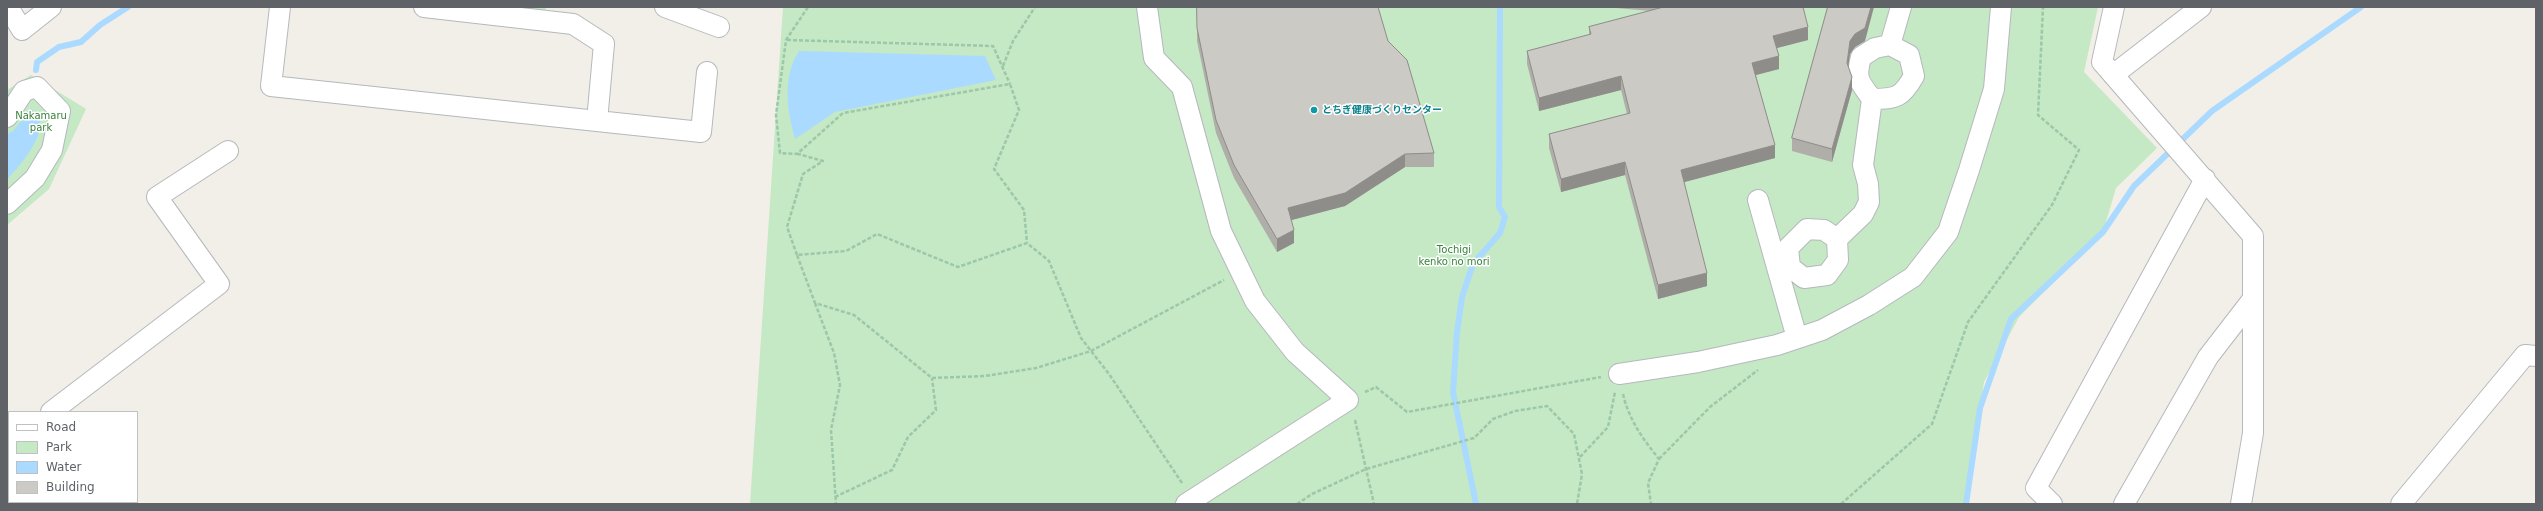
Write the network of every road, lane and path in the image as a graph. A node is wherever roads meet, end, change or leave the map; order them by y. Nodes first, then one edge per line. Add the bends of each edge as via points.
1 (8, 7) edge
2 (51, 7) edge
3 (280, 7) edge
4 (420, 7) edge
5 (665, 7) edge
6 (808, 7) edge
7 (1036, 7) edge
8 (1147, 7) edge
9 (1901, 7) edge
10 (2001, 7) edge
11 (2043, 7) edge
12 (2114, 7) edge
13 (2201, 7) edge
14 (718, 27) dead end
15 (786, 40) junction
16 (1890, 45) junction
17 (1002, 66) junction
18 (707, 72) dead end
19 (2113, 75) junction
20 (1010, 84) junction
21 (1872, 99) junction
22 (7, 117) edge
23 (597, 120) junction
24 (228, 151) dead end
25 (797, 154) junction
26 (2204, 179) junction
27 (1758, 200) dead end
28 (7, 204) edge
29 (1837, 239) dead end
30 (1027, 243) junction
31 (797, 255) junction
32 (1241, 271) junction
33 (2252, 300) junction
34 (815, 303) junction
35 (1797, 338) junction
36 (1091, 351) junction
37 (2536, 356) edge
38 (1762, 367) dead end
39 (1619, 374) junction
40 (932, 378) junction
41 (1348, 400) junction
42 (52, 411) edge
43 (1355, 418) dead end
44 (1579, 458) junction
45 (1659, 459) junction
46 (1366, 469) junction
47 (835, 497) junction
48 (1190, 502) edge
49 (836, 504) edge
50 (1297, 504) edge
51 (1374, 504) edge
52 (1577, 504) edge
53 (1651, 504) edge
54 (1841, 504) edge
55 (2052, 504) edge
56 (2124, 504) edge
57 (2242, 504) edge
58 (2402, 504) edge

1 - 2 street via 22,30
3 - 23 street via 271,86
4 - 23 street via 574,24 604,44
5 - 14 street
6 - 15 path
7 - 17 path via 1014,41
8 - 32 street via 1154,58 1182,87 1221,231
9 - 16 street
10 - 35 street via 1994,89 1948,232 1913,278 1822,330
11 - 54 path via 2038,115 2079,150 2052,205 1968,322 1932,424
12 - 19 street via 2102,62
13 - 19 street
15 - 17 path via 993,46
15 - 25 path via 776,115 780,153
16 - 21 street via 1875,48 1861,57 1856,73
16 - 21 street via 1909,55 1914,76 1906,90 1893,99
17 - 20 path
18 - 23 street via 701,132
19 - 26 street
20 - 25 path via 843,113
20 - 30 path via 1019,110 994,169 1024,210
21 - 29 street via 1863,164 1869,202 1863,214
22 - 28 street via 24,91 37,87 60,111 52,150 36,178
24 - 42 street via 157,197 219,284
25 - 31 path via 823,161 803,174 787,228
26 - 33 street via 2253,236
26 - 55 street via 2036,488
27 - 35 street
30 - 31 path via 958,268 877,234 846,251
30 - 36 path via 1049,261 1081,338
31 - 34 path
32 - 36 path
32 - 41 street via 1255,301 1295,352
33 - 56 street via 2208,357
33 - 57 street via 2253,433
34 - 40 path via 854,315
34 - 47 path via 834,353 840,385 831,430
35 - 39 street via 1777,345 1698,362
36 - 40 path via 1036,368 985,376
36 - 48 path
37 - 58 street via 2525,355
38 - 45 path via 1710,407
39 - 41 path via 1407,412 1376,387
39 - 44 path via 1608,427
39 - 45 path via 1627,412
40 - 47 path via 936,410 908,437 892,470
41 - 48 street
43 - 46 path
44 - 46 path via 1574,434 1547,406 1515,411 1493,419 1474,438
44 - 52 path via 1582,474
45 - 53 path via 1648,483
46 - 50 path via 1312,494
46 - 51 path
47 - 49 path

